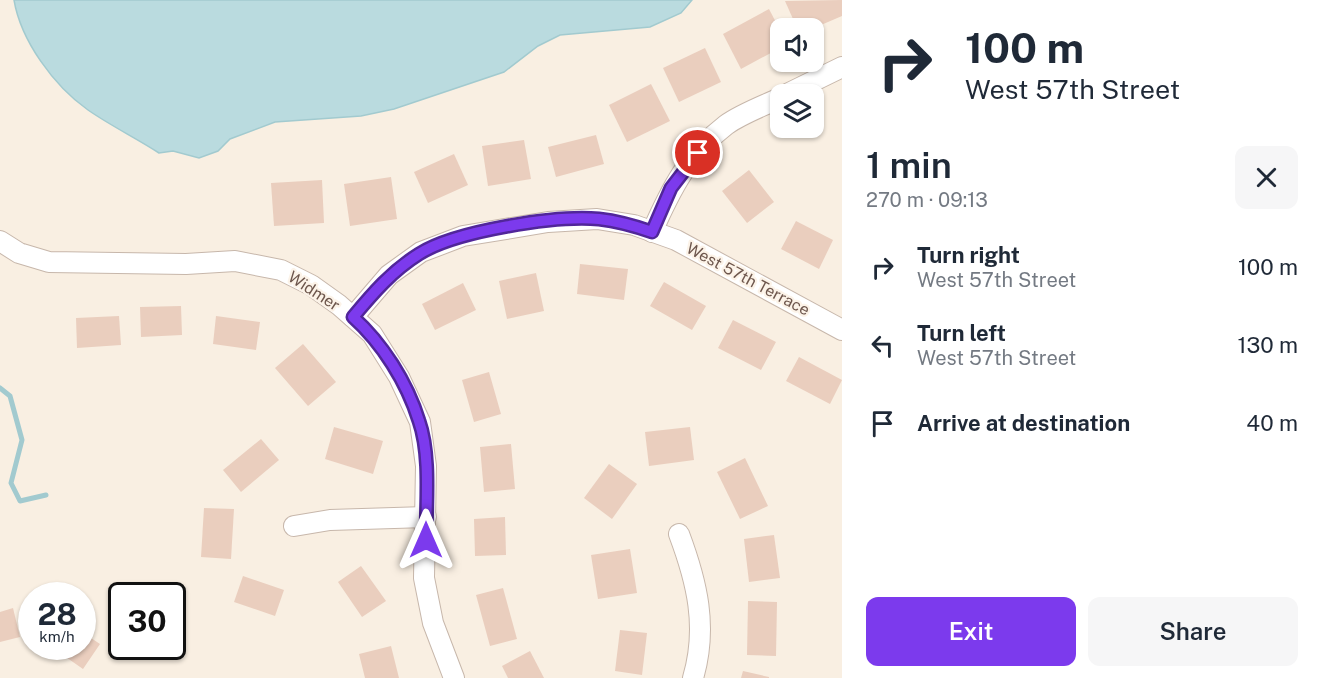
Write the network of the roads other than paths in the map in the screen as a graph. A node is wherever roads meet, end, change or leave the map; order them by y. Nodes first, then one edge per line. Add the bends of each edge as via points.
1 (842, 67) edge
2 (807, 84) edge
3 (770, 103) edge
4 (652, 232) junction
5 (0, 242) edge
6 (353, 317) junction
7 (842, 330) edge
8 (426, 517) junction
9 (294, 526) dead end
10 (679, 534) dead end
11 (454, 678) edge
12 (693, 678) edge

1 - 2 street
3 - 4 street via 727,124 709,140 671,188
4 - 6 street, West 57th Terrace via 597,219 548,222 463,236 421,252 389,275
4 - 7 street, West 57th Terrace via 676,240
5 - 6 street, Widmer via 19,253 49,262 235,261 281,270 311,285
6 - 8 street, Widmer via 372,334 399,377 420,422 426,466
8 - 9 street via 330,520
8 - 11 street, Widmer via 424,579 433,623
10 - 12 street via 701,613

